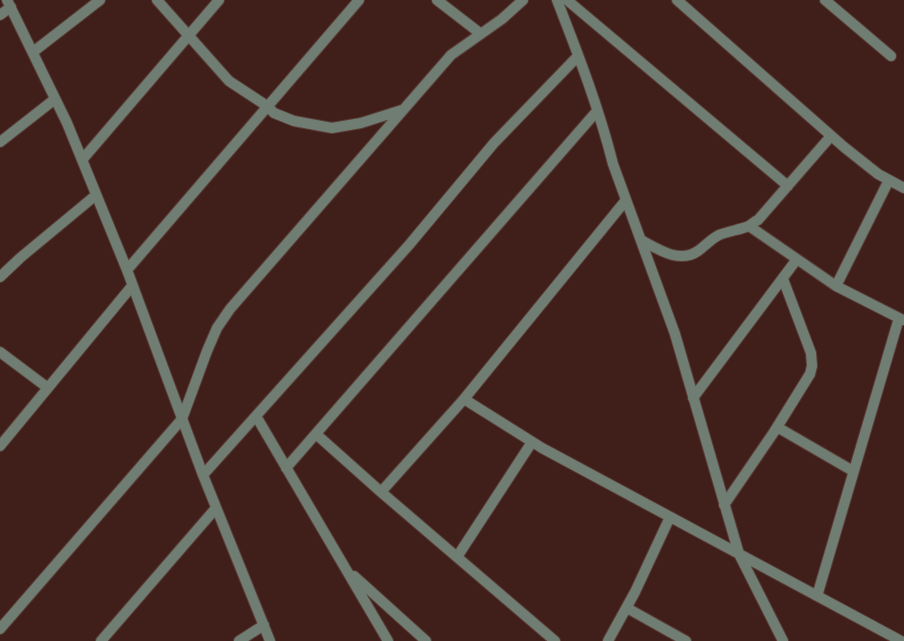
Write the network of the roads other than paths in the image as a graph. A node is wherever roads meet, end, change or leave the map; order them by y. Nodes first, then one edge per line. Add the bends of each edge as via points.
1 (100, 0) edge
2 (157, 0) edge
3 (219, 0) edge
4 (359, 0) edge
5 (437, 0) edge
6 (522, 0) edge
7 (557, 0) edge
8 (567, 0) edge
9 (677, 0) edge
10 (825, 0) edge
11 (9, 4) edge
12 (0, 15) edge
13 (481, 34) junction
14 (188, 35) junction
15 (33, 52) junction
16 (578, 56) junction
17 (891, 56) dead end
18 (56, 99) junction
19 (267, 106) junction
20 (403, 110) junction
21 (597, 111) junction
22 (831, 136) junction
23 (0, 142) edge
24 (82, 160) junction
25 (889, 180) junction
26 (788, 186) junction
27 (904, 188) edge
28 (96, 194) junction
29 (626, 200) junction
30 (749, 226) junction
31 (640, 240) junction
32 (797, 259) junction
33 (127, 270) junction
34 (0, 277) edge
35 (783, 279) junction
36 (132, 286) junction
37 (836, 286) junction
38 (901, 319) edge
39 (0, 352) edge
40 (48, 388) junction
41 (694, 398) junction
42 (464, 399) junction
43 (256, 416) junction
44 (182, 419) junction
45 (777, 427) junction
46 (316, 434) junction
47 (532, 442) junction
48 (0, 446) edge
49 (286, 468) junction
50 (853, 471) junction
51 (203, 475) junction
52 (381, 492) junction
53 (724, 505) junction
54 (216, 508) junction
55 (670, 517) junction
56 (738, 554) junction
57 (457, 557) junction
58 (346, 568) junction
59 (817, 596) junction
60 (627, 608) junction
61 (264, 625) junction
62 (0, 630) edge
63 (101, 641) edge
64 (239, 641) edge
65 (270, 641) edge
66 (388, 641) edge
67 (426, 641) edge
68 (555, 641) edge
69 (608, 641) edge
70 (686, 641) edge
71 (783, 641) edge
72 (901, 641) edge

1 - 15 street
2 - 14 street
3 - 14 street
4 - 19 street
5 - 13 street
6 - 13 street
7 - 16 street
8 - 26 street
9 - 22 street
10 - 17 street
11 - 12 street
11 - 15 street
13 - 20 street via 451,55
14 - 19 street via 229,81
14 - 24 street
15 - 18 street
16 - 21 street
16 - 43 street via 494,143 409,245
18 - 23 street
18 - 24 street
19 - 20 street via 274,113 294,121 332,128
19 - 33 street
20 - 44 street via 230,309 217,328
21 - 29 street
21 - 46 street
22 - 25 street
22 - 26 street
24 - 28 street
25 - 27 street
25 - 37 street
26 - 30 street
28 - 33 street
28 - 34 street
29 - 31 street
29 - 42 street
30 - 31 street via 718,236 688,256 666,253
30 - 32 street
31 - 41 street via 675,334
32 - 35 street
32 - 37 street
33 - 36 street
35 - 41 street
35 - 45 street via 812,353 812,366
36 - 40 street
36 - 44 street
37 - 38 street
38 - 50 street
39 - 40 street
40 - 48 street
41 - 53 street
42 - 47 street
42 - 52 street
43 - 49 street
43 - 51 street
44 - 51 street
44 - 62 street
45 - 50 street
45 - 53 street
46 - 49 street
46 - 52 street
47 - 55 street
47 - 57 street
49 - 58 street
50 - 59 street
51 - 54 street
52 - 57 street
53 - 56 street
54 - 61 street
54 - 63 street
55 - 56 street
55 - 60 street
56 - 59 street
56 - 71 street
57 - 68 street
58 - 66 street
58 - 67 street
59 - 72 street
60 - 69 street
60 - 70 street
61 - 64 street
61 - 65 street

